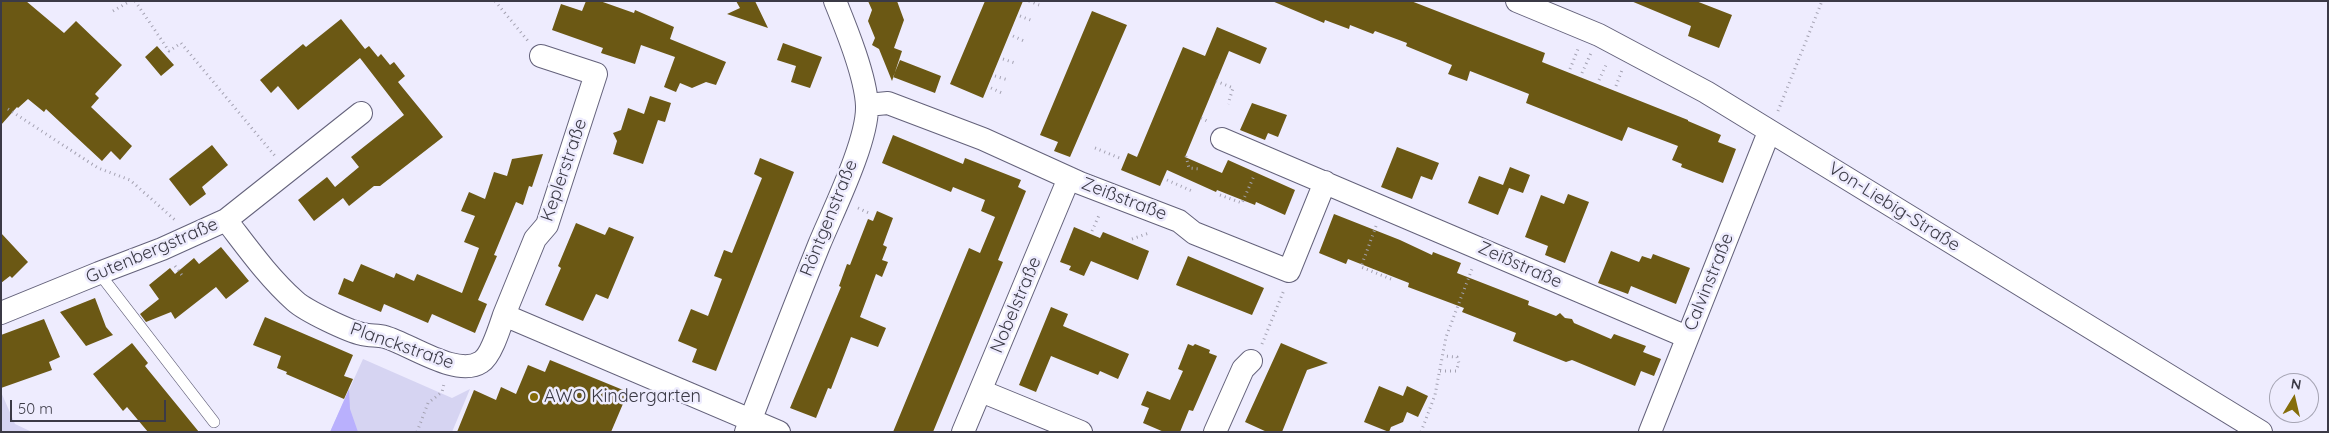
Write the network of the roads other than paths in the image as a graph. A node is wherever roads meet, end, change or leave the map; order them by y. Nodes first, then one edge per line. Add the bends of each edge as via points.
1 (835, 1) edge
2 (1517, 1) edge
3 (541, 56) road end
4 (867, 105) junction
5 (361, 113) dead end
6 (1769, 132) junction
7 (1222, 139) dead end
8 (1069, 178) junction
9 (1324, 182) junction
10 (226, 220) junction
11 (98, 273) junction
12 (1, 314) edge
13 (504, 315) junction
14 (1687, 337) junction
15 (1251, 361) road end
16 (981, 390) junction
17 (214, 422) dead end
18 (749, 426) edge
19 (778, 432) edge
20 (963, 432) edge
21 (1081, 432) edge
22 (1215, 432) edge
23 (1650, 432) edge
24 (2261, 432) edge

1 - 4 street, Röntgenstraße via 856,60
2 - 6 street, Von-Liebig-Straße via 1615,43 1706,92
3 - 13 street, Keplerstraße via 596,74 547,225 535,239
4 - 8 street, Zeißstraße via 888,103 983,139
4 - 18 street, Röntgenstraße via 866,120 853,161
5 - 10 street, Gutenbergstraße
6 - 14 street, Calvinstraße
6 - 24 street, Von-Liebig-Straße
7 - 9 street, Zeißstraße
8 - 9 street, Zeißstraße via 1179,221 1194,233 1289,271
8 - 16 street, Nobelstraße
9 - 14 street, Zeißstraße
10 - 11 street, Gutenbergstraße via 132,262
10 - 13 street, Planckstraße via 296,302 360,334 385,337 449,364 474,366 483,362
11 - 12 street, Gutenbergstraße
11 - 17 lane
13 - 18 street via 726,411
14 - 23 street, Calvinstraße
15 - 22 street via 1243,369
16 - 20 street, Nobelstraße
16 - 21 street
18 - 19 street

